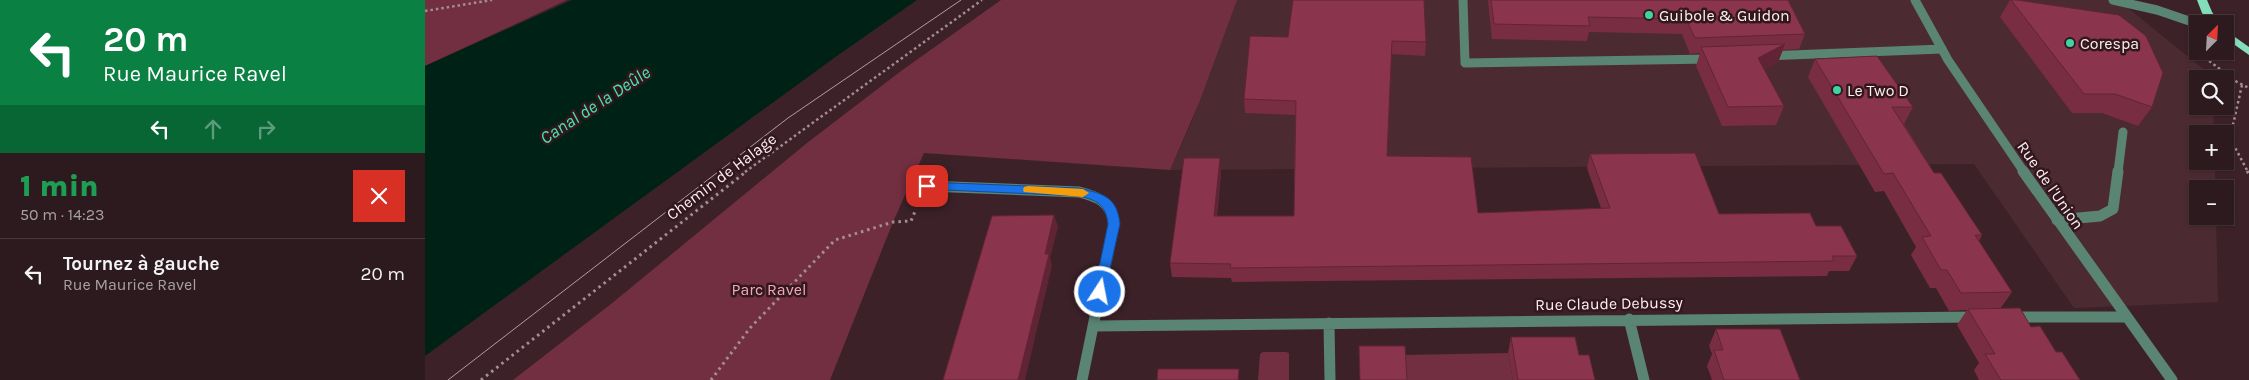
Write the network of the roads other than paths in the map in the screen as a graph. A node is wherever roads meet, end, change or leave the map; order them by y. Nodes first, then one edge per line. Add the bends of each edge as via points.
1 (1463, 0) edge
2 (1915, 0) edge
3 (2113, 0) edge
4 (2202, 0) edge
5 (2209, 15) edge
6 (2189, 21) edge
7 (2234, 40) edge
8 (1942, 50) junction
9 (2249, 52) edge
10 (1757, 57) edge
11 (1718, 58) edge
12 (2123, 132) dead end
13 (927, 186) road end
14 (2057, 220) junction
15 (2125, 317) junction
16 (1629, 319) junction
17 (1329, 323) junction
18 (1093, 326) junction
19 (1081, 380) edge
20 (1330, 380) edge
21 (1644, 380) edge
22 (2172, 380) edge

1 - 11 street via 1465,63
2 - 8 street, Rue de l'Union
3 - 6 street
4 - 5 main road
7 - 9 main road
8 - 10 street
8 - 14 street, Rue de l'Union
12 - 14 street via 2113,209 2100,216
13 - 18 street via 1079,192 1108,203 1114,224
14 - 15 street, Rue de l'Union
15 - 16 street, Rue Claude Debussy
15 - 22 street, Rue de l'Union
16 - 17 street, Rue Claude Debussy
16 - 21 street
17 - 18 street, Rue Claude Debussy
17 - 20 street
18 - 19 street

